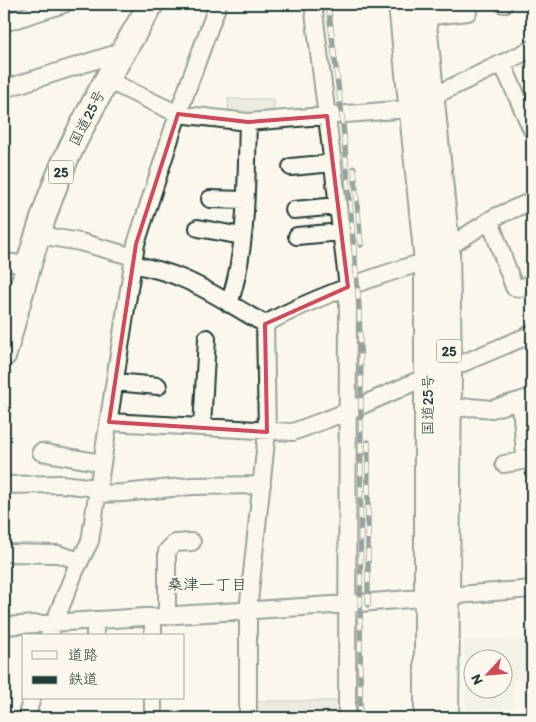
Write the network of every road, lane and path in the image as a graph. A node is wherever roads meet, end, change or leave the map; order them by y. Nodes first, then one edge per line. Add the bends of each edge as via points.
1 (64, 4) edge
2 (151, 4) edge
3 (218, 4) edge
4 (314, 4) edge
5 (401, 4) edge
6 (423, 10) edge
7 (468, 12) dead end
8 (4, 23) edge
9 (532, 49) edge
10 (124, 51) junction
11 (502, 63) junction
12 (107, 80) junction
13 (4, 89) edge
14 (425, 105) junction
15 (178, 114) junction
16 (327, 116) junction
17 (248, 122) junction
18 (532, 130) edge
19 (333, 163) junction
20 (292, 167) dead end
21 (210, 199) dead end
22 (245, 200) junction
23 (532, 200) edge
24 (338, 206) junction
25 (294, 210) dead end
26 (490, 221) junction
27 (198, 228) dead end
28 (341, 232) junction
29 (39, 235) junction
30 (242, 236) junction
31 (297, 236) dead end
32 (447, 248) junction
33 (133, 261) junction
34 (428, 261) junction
35 (4, 262) edge
36 (29, 265) junction
37 (532, 283) edge
38 (348, 287) junction
39 (229, 304) junction
40 (265, 324) junction
41 (532, 334) edge
42 (207, 338) dead end
43 (4, 354) edge
44 (439, 373) junction
45 (116, 382) junction
46 (158, 386) dead end
47 (525, 400) edge
48 (449, 410) junction
49 (349, 411) junction
50 (109, 422) junction
51 (202, 428) junction
52 (267, 432) junction
53 (41, 452) dead end
54 (102, 463) junction
55 (504, 464) dead end
56 (4, 485) edge
57 (262, 485) junction
58 (97, 491) junction
59 (192, 542) dead end
60 (4, 553) edge
61 (80, 561) junction
62 (532, 589) edge
63 (437, 597) junction
64 (348, 604) junction
65 (248, 611) junction
66 (160, 616) junction
67 (4, 626) edge
68 (95, 628) edge
69 (51, 629) edge
70 (154, 634) edge
71 (31, 700) edge
72 (153, 700) edge
73 (26, 718) edge
74 (153, 718) edge
75 (248, 718) edge
76 (347, 718) edge
77 (427, 718) edge
78 (446, 718) edge

1 - 8 street
2 - 10 highway, 国道25号 / 25
3 - 15 street
4 - 16 street
5 - 14 highway, 国道25号 / 25
6 - 7 street
6 - 14 highway, 国道25号 / 25
9 - 11 street
10 - 12 highway, 国道25号 / 25
10 - 13 street
11 - 14 street
11 - 18 street
12 - 15 street
12 - 29 highway, 国道25号 / 25 via 64,163
14 - 16 street
14 - 32 highway, 国道25号 / 25
14 - 34 highway, 国道25号 / 25
15 - 17 street
15 - 33 street
16 - 17 street
16 - 19 street
17 - 22 street
19 - 20 street
19 - 24 street
21 - 22 street
22 - 30 street
23 - 26 street
24 - 25 street
24 - 28 street
26 - 32 street
26 - 37 street via 514,287
27 - 30 street
28 - 31 street
28 - 38 street
29 - 33 street via 80,242
29 - 36 highway, 国道25号 / 25
30 - 39 street
32 - 44 highway, 国道25号 / 25
33 - 39 street via 179,277
33 - 45 street
34 - 38 street
34 - 44 highway, 国道25号 / 25
35 - 36 street
36 - 43 highway, 国道25号 / 25
38 - 40 street via 290,310
38 - 49 street
39 - 40 street
40 - 52 street
41 - 44 street
42 - 51 street
44 - 48 highway, 国道25号 / 25
44 - 49 street
44 - 63 highway, 国道25号 / 25
45 - 46 street
45 - 50 street
47 - 48 street via 492,409 470,406
47 - 55 street via 522,416 525,456 522,460
48 - 63 highway, 国道25号 / 25
49 - 52 street via 293,432
49 - 64 street
50 - 51 street
50 - 54 street
51 - 52 street
52 - 57 street
53 - 54 street
54 - 58 street
56 - 58 street via 31,483
57 - 58 street via 192,486 123,493
57 - 65 street
58 - 61 street via 90,541
59 - 66 street via 175,543 167,551
60 - 61 street via 58,554
61 - 69 street
62 - 63 street
63 - 64 street
63 - 77 highway, 国道25号 / 25
63 - 78 highway, 国道25号 / 25
64 - 65 street
64 - 76 street
65 - 66 street
65 - 75 street
66 - 68 street
66 - 70 street
67 - 69 street
68 - 69 street
71 - 73 street
72 - 74 street

